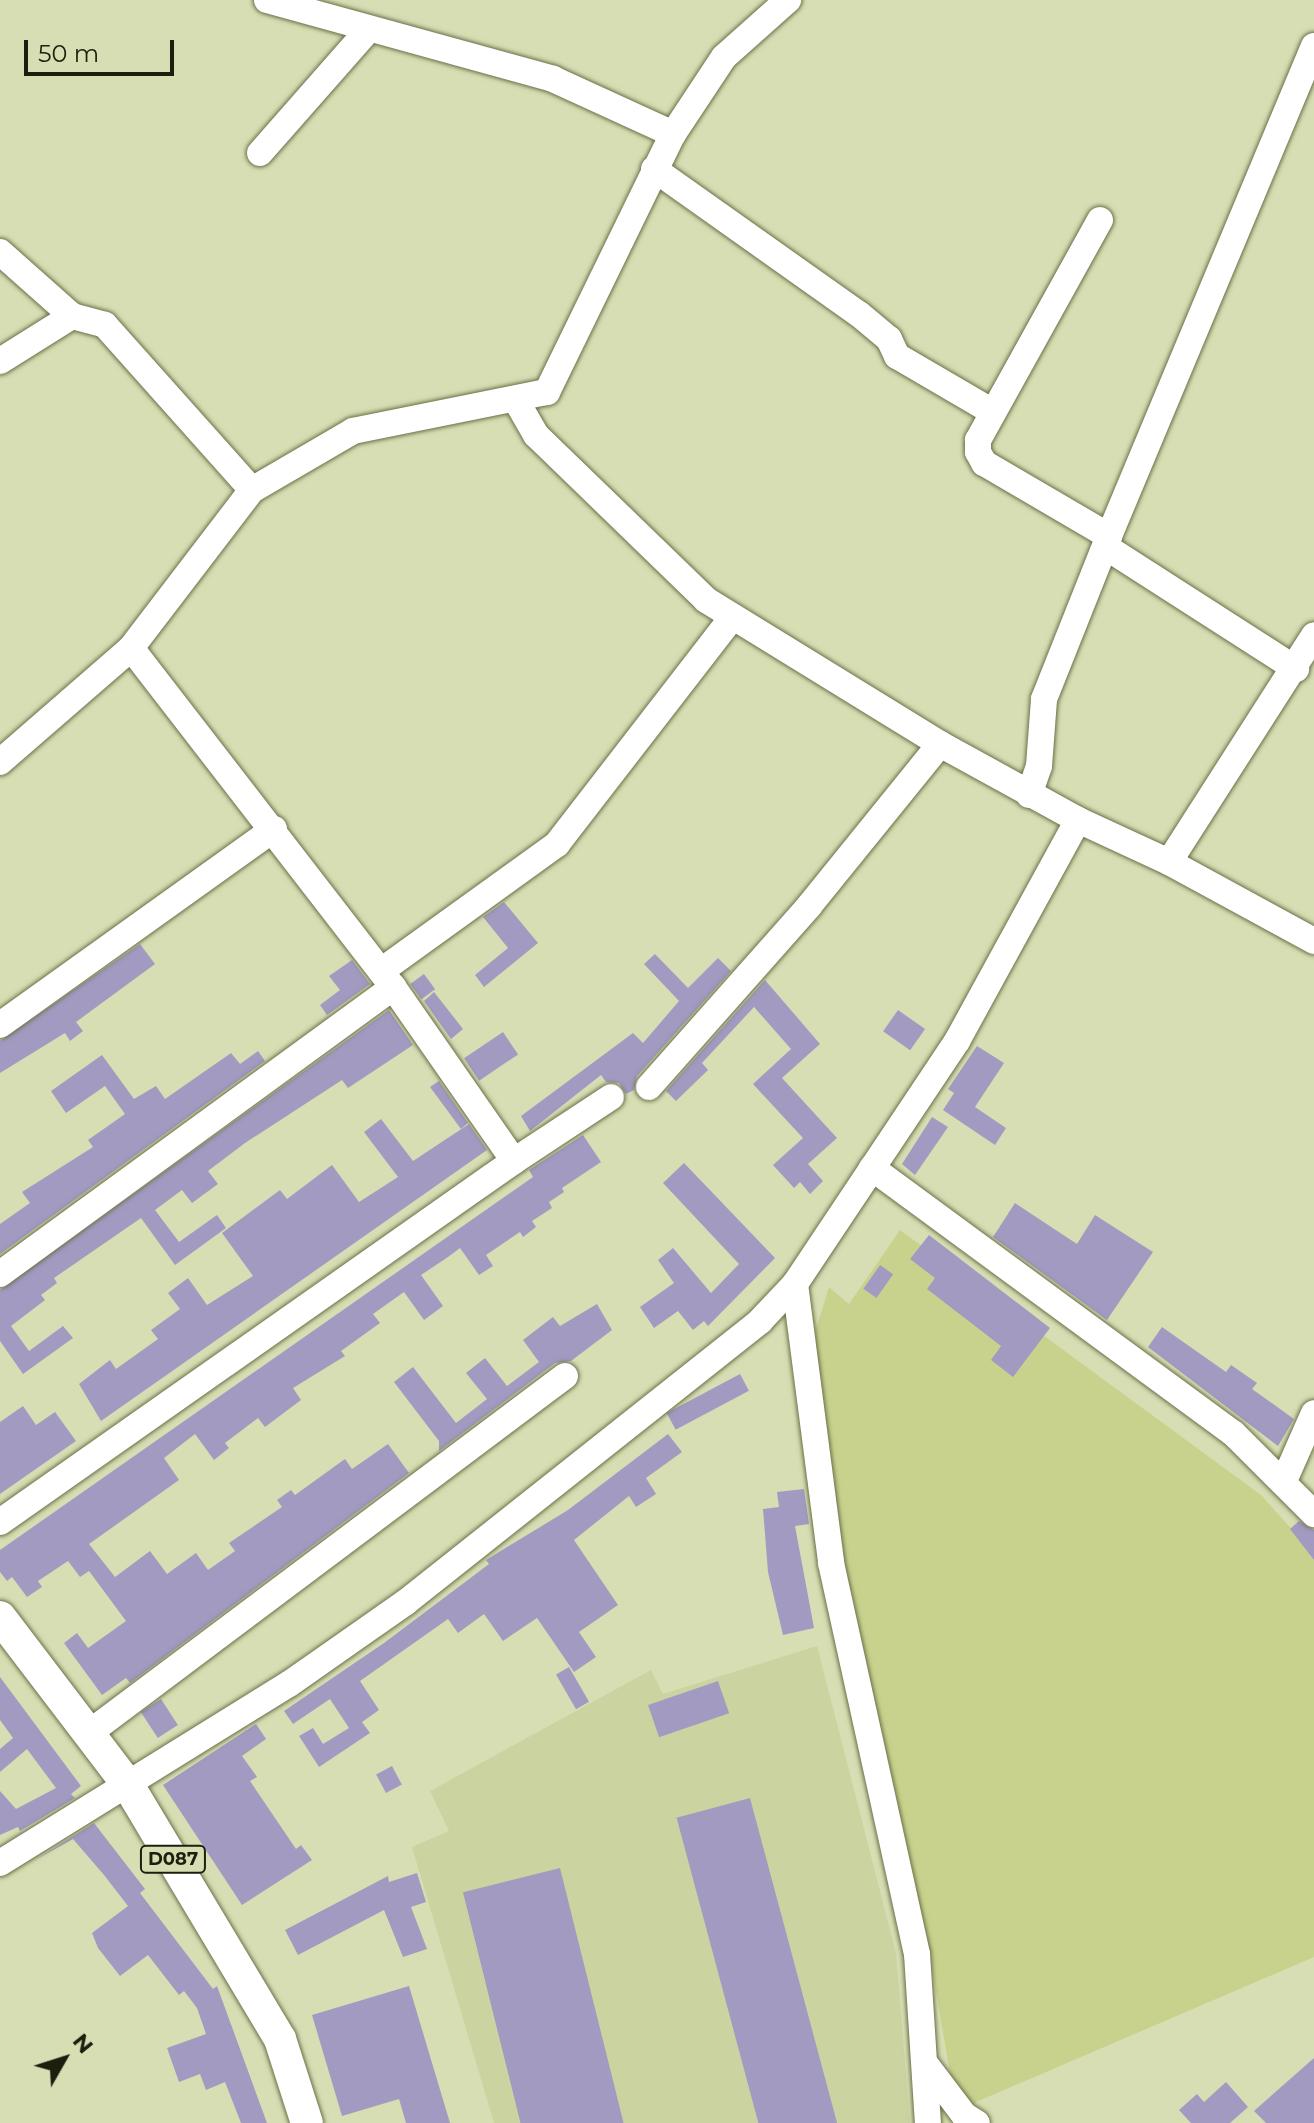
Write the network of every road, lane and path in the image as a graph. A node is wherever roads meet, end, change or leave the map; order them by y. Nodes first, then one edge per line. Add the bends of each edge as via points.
1 (267, 0) edge
2 (788, 0) edge
3 (367, 31) junction
4 (1314, 46) edge
5 (673, 134) junction
6 (260, 153) dead end
7 (654, 169) junction
8 (1100, 220) dead end
9 (0, 252) edge
10 (72, 316) junction
11 (0, 361) edge
12 (517, 402) junction
13 (993, 412) junction
14 (252, 490) junction
15 (1108, 541) junction
16 (731, 619) junction
17 (1314, 635) edge
18 (131, 648) junction
19 (1296, 669) junction
20 (940, 744) junction
21 (0, 762) edge
22 (1029, 795) junction
23 (1078, 820) junction
24 (274, 829) junction
25 (1169, 862) junction
26 (1314, 941) edge
27 (387, 979) junction
28 (0, 1025) edge
29 (649, 1087) dead end
30 (611, 1097) dead end
31 (514, 1161) junction
32 (872, 1168) junction
33 (0, 1274) edge
34 (795, 1284) junction
35 (565, 1376) dead end
36 (1314, 1413) edge
37 (1284, 1481) junction
38 (1314, 1514) edge
39 (0, 1522) edge
40 (0, 1617) edge
41 (89, 1733) junction
42 (128, 1785) junction
43 (0, 1863) edge
44 (927, 2066) junction
45 (307, 2123) edge
46 (928, 2123) edge
47 (977, 2123) edge

1 - 3 street
2 - 5 street via 724,57
3 - 5 street via 553,79
3 - 6 street
4 - 15 street
5 - 7 street
7 - 12 street via 547,392
7 - 13 street via 859,314 889,339 897,356
8 - 13 street
9 - 10 street
10 - 11 street
10 - 14 street via 105,325
12 - 14 street via 353,431
12 - 16 street via 536,435
13 - 15 street via 978,440 984,463
14 - 18 street
15 - 19 street
15 - 22 street via 1044,699 1039,766
16 - 20 street
16 - 27 street via 557,844
17 - 19 street
18 - 21 street
18 - 24 street
19 - 25 street
20 - 22 street
20 - 29 street via 809,906
22 - 23 street
23 - 25 street
23 - 32 street via 957,1041
24 - 27 street
24 - 28 street
25 - 26 street
27 - 31 street
27 - 33 street
30 - 31 street
31 - 39 street
32 - 34 street
32 - 37 street via 1233,1433
34 - 42 street via 760,1321 406,1602
34 - 44 street via 831,1563 917,1954
35 - 41 street
36 - 37 street
37 - 38 street
40 - 41 main road, D087
41 - 42 main road, D087
42 - 43 street
42 - 45 main road, D087 via 280,2039
44 - 46 street
44 - 47 street via 964,2115

